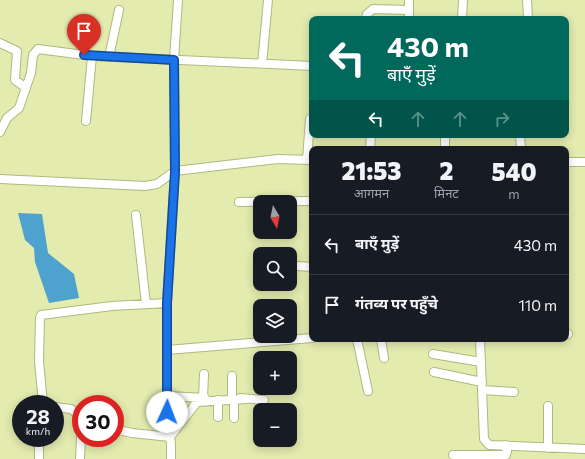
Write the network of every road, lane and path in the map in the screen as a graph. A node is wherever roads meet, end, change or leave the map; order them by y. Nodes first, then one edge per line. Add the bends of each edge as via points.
1 (178, 0) edge
2 (268, 0) edge
3 (409, 0) edge
4 (463, 0) edge
5 (527, 0) edge
6 (119, 10) dead end
7 (409, 10) junction
8 (367, 16) edge
9 (409, 16) edge
10 (462, 16) edge
11 (528, 16) edge
12 (0, 43) edge
13 (92, 56) junction
14 (109, 57) junction
15 (174, 60) junction
16 (262, 64) junction
17 (309, 66) edge
18 (26, 88) junction
19 (86, 121) dead end
20 (0, 132) edge
21 (309, 160) edge
22 (569, 162) edge
23 (585, 162) edge
24 (175, 172) junction
25 (0, 179) edge
26 (309, 201) edge
27 (239, 202) dead end
28 (136, 216) dead end
29 (297, 266) dead end
30 (309, 267) edge
31 (167, 303) junction
32 (146, 304) junction
33 (309, 338) edge
34 (358, 342) edge
35 (381, 342) edge
36 (480, 342) edge
37 (167, 350) junction
38 (433, 354) dead end
39 (384, 358) dead end
40 (481, 362) junction
41 (434, 372) dead end
42 (204, 374) dead end
43 (232, 376) dead end
44 (482, 386) junction
45 (368, 391) dead end
46 (514, 392) dead end
47 (42, 395) edge
48 (168, 396) junction
49 (203, 398) junction
50 (233, 399) junction
51 (218, 400) junction
52 (264, 400) dead end
53 (548, 406) dead end
54 (218, 417) dead end
55 (234, 418) dead end
56 (124, 431) edge
57 (170, 437) junction
58 (505, 446) junction
59 (39, 447) edge
60 (81, 447) edge
61 (548, 448) junction
62 (585, 449) edge
63 (453, 455) dead end
64 (39, 459) edge
65 (80, 459) edge
66 (171, 459) edge

1 - 15 street
2 - 16 street
3 - 7 street
4 - 10 street
5 - 11 street
6 - 14 street
7 - 8 street via 373,9
7 - 9 street
12 - 18 street via 17,51 15,80
13 - 14 street
13 - 18 street via 38,49 33,55
13 - 19 street
14 - 15 street
15 - 16 street
15 - 24 street
16 - 17 street
18 - 20 street via 19,108 7,118
21 - 24 street via 278,159
22 - 23 street
24 - 25 street via 157,184 145,186
24 - 31 street
26 - 27 street
28 - 32 street
29 - 30 street
31 - 32 street
31 - 37 street
32 - 47 street via 41,314 39,361
33 - 37 street
34 - 45 street
35 - 39 street
36 - 40 street
37 - 48 street
38 - 40 street
40 - 44 street
41 - 44 street
42 - 49 street
43 - 50 street
44 - 46 street
44 - 58 street via 484,439 489,445
48 - 49 street
48 - 57 street
49 - 50 street
50 - 51 street
50 - 52 street
50 - 55 street
51 - 54 street
51 - 57 street via 197,402
53 - 61 street
56 - 57 street
57 - 66 street
58 - 61 street
58 - 63 street via 506,455
59 - 64 street
60 - 65 street
61 - 62 street

